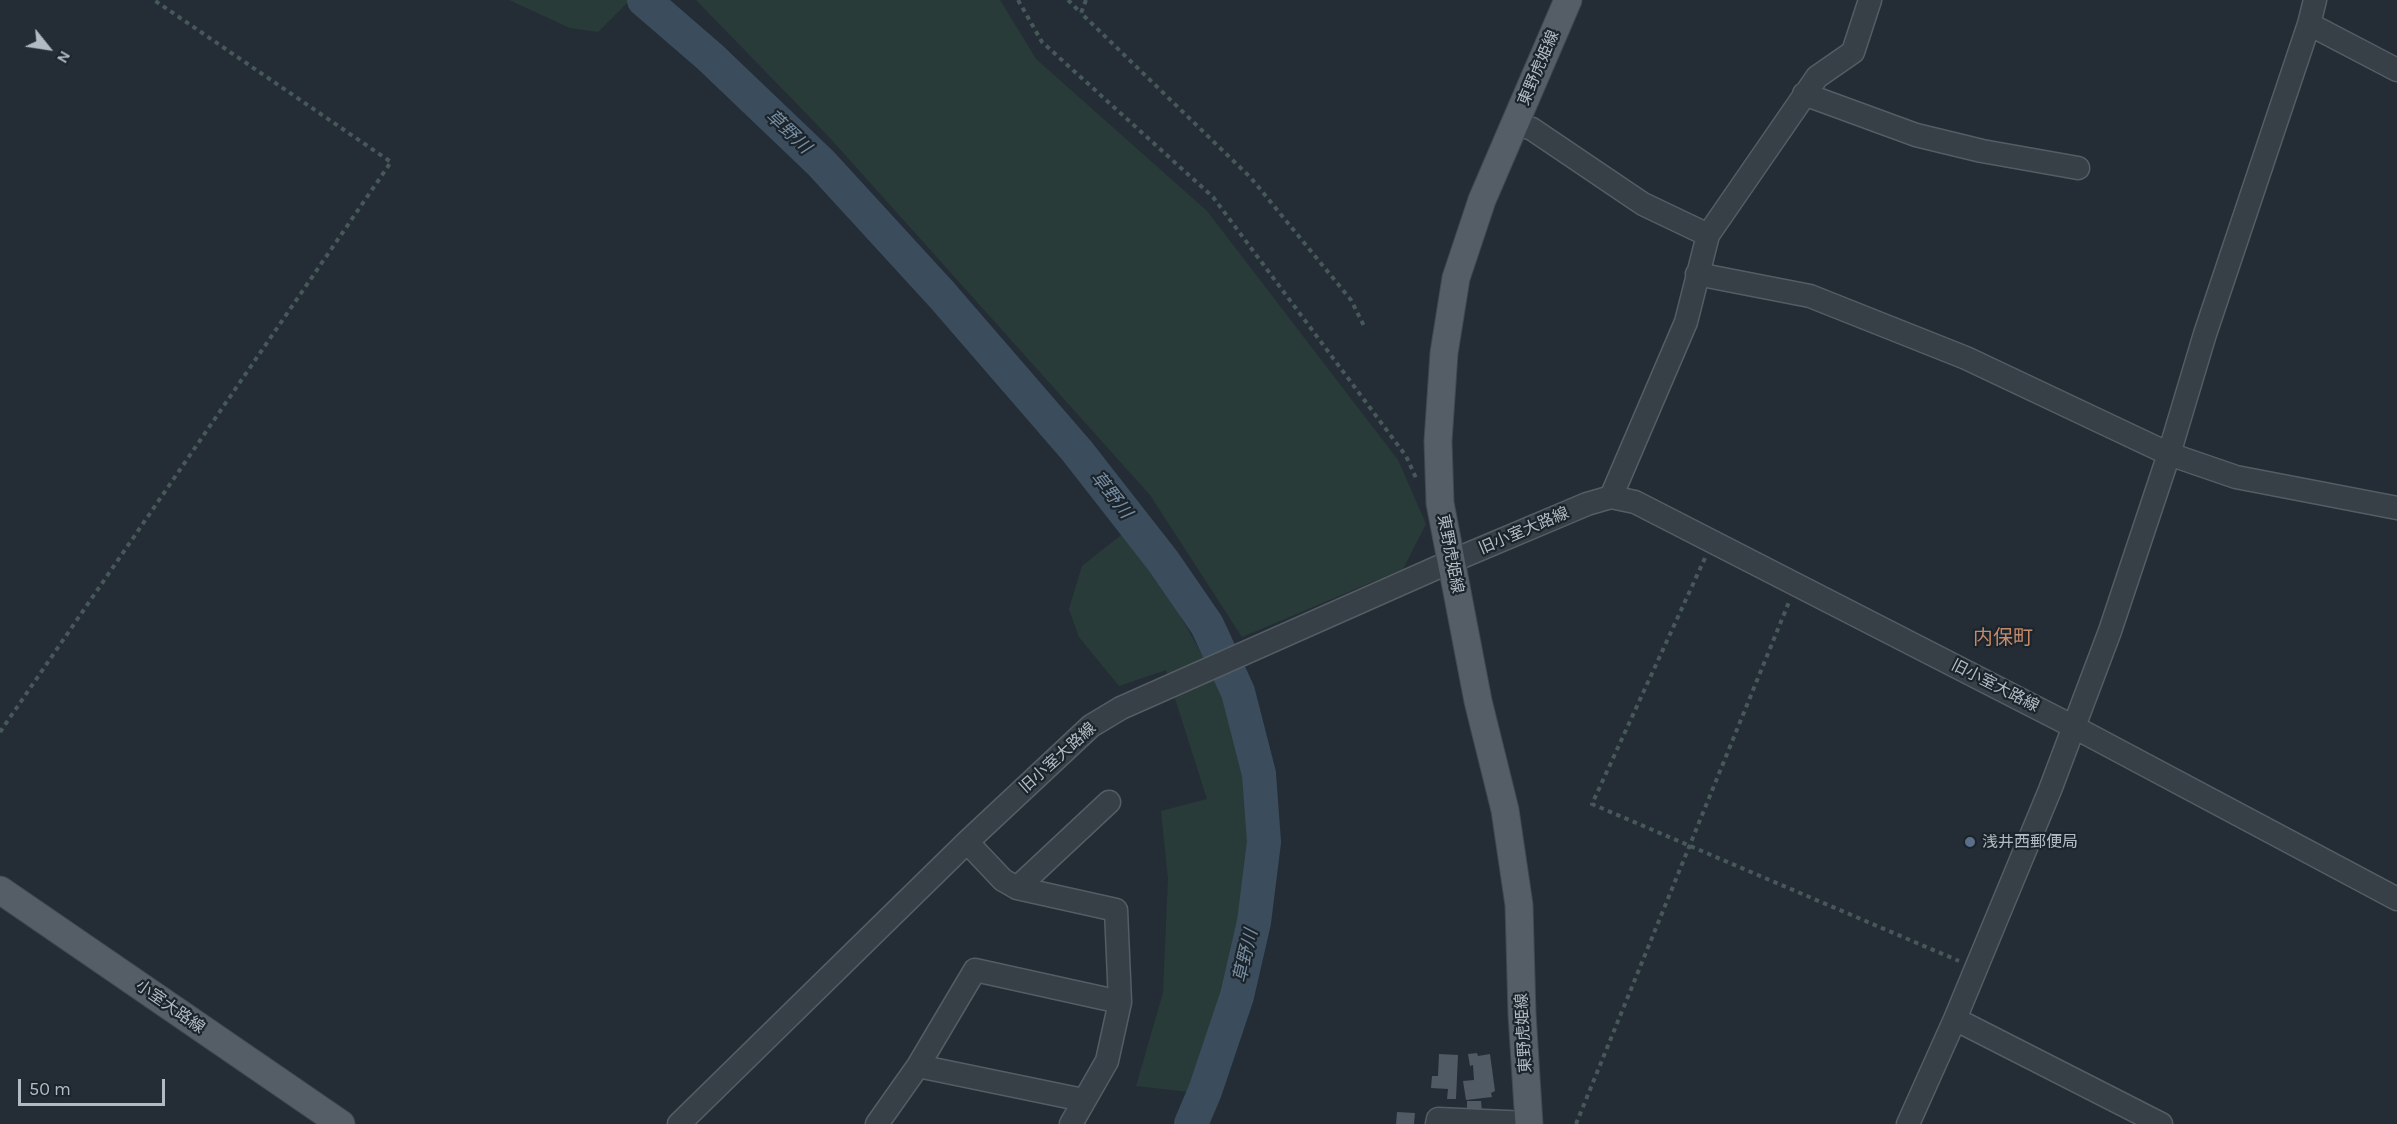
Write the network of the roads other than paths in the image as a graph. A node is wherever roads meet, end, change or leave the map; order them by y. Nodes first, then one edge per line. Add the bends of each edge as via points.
1 (1568, 0) edge
2 (1870, 0) edge
3 (2308, 8) edge
4 (2397, 70) edge
5 (1804, 94) junction
6 (1515, 123) junction
7 (2078, 168) dead end
8 (1708, 235) junction
9 (1697, 274) junction
10 (2169, 454) junction
11 (1611, 497) junction
12 (2397, 508) edge
13 (1452, 561) junction
14 (2074, 727) junction
15 (1109, 802) dead end
16 (967, 842) junction
17 (1017, 888) junction
18 (0, 890) edge
19 (2397, 899) edge
20 (1120, 1002) junction
21 (1955, 1018) junction
22 (918, 1066) junction
23 (1083, 1100) junction
24 (312, 1115) edge
25 (1529, 1123) edge
26 (341, 1124) edge
27 (679, 1124) edge
28 (877, 1124) edge
29 (1071, 1124) edge
30 (1437, 1124) edge
31 (1908, 1124) edge
32 (2161, 1124) edge

1 - 6 main road, 東野虎姫線
2 - 5 street via 1853,52 1817,77
3 - 4 street
3 - 10 street
5 - 7 street via 1916,135
5 - 8 street
6 - 8 street via 1532,129 1643,204
6 - 13 main road, 東野虎姫線 via 1482,200 1456,278 1444,353 1438,441 1440,502
8 - 9 street
9 - 10 street via 1810,296 1966,358
9 - 11 street via 1686,322
10 - 12 street via 2236,477
10 - 14 street
11 - 13 street, 旧小室大路線
11 - 14 street, 旧小室大路線 via 1635,502
13 - 16 street, 旧小室大路線 via 1121,708 1091,726
13 - 25 main road, 東野虎姫線 via 1478,701 1505,810 1520,905
14 - 19 street, 旧小室大路線
14 - 21 street
15 - 17 street
16 - 17 street via 1003,880
16 - 27 street, 旧小室大路線
17 - 20 street via 1116,910
18 - 24 main road, 小室大路線
20 - 22 street via 975,970
20 - 23 street via 1107,1060
21 - 31 street
21 - 32 street
22 - 23 street
22 - 28 street
23 - 29 street
24 - 26 main road, 小室大路線
25 - 30 street via 1438,1119

